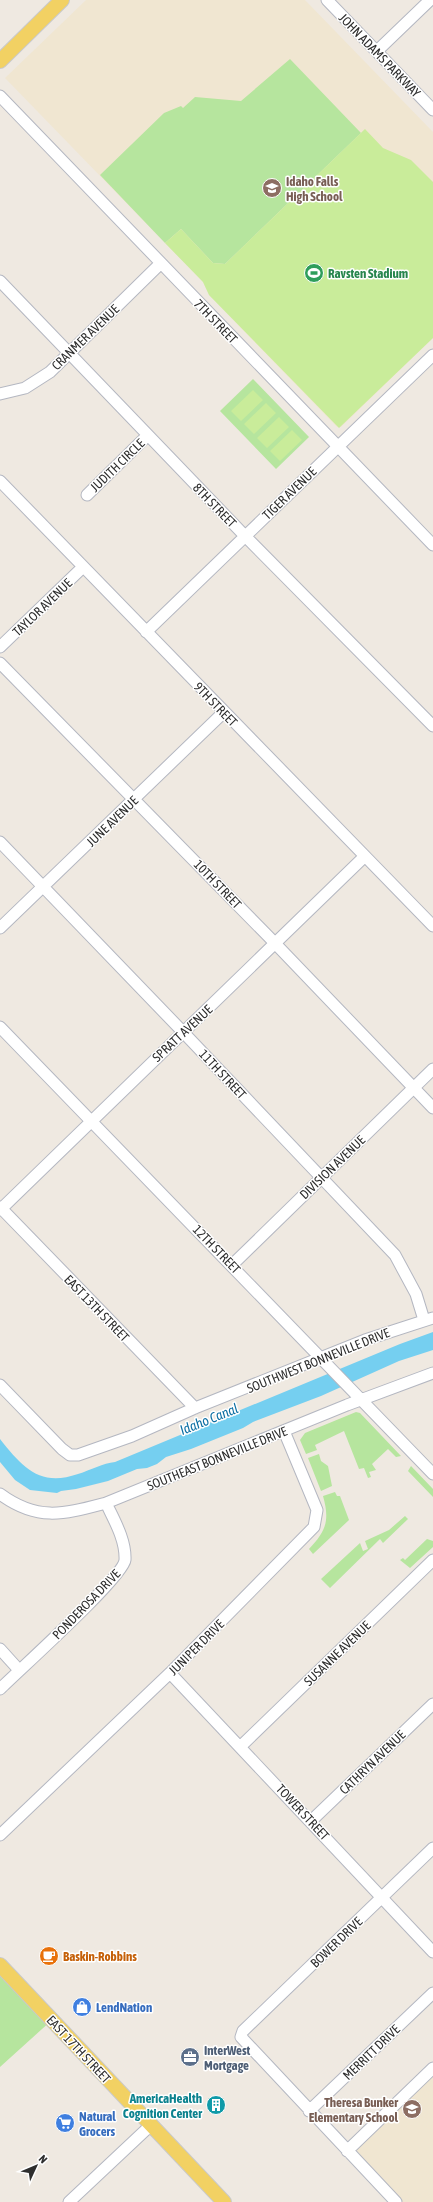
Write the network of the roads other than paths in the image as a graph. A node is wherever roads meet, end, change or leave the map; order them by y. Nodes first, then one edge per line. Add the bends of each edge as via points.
1 (62, 0) edge
2 (327, 0) edge
3 (430, 0) edge
4 (433, 3) edge
5 (377, 51) junction
6 (0, 60) edge
7 (0, 96) edge
8 (433, 110) edge
9 (161, 263) junction
10 (0, 281) edge
11 (68, 352) junction
12 (433, 355) edge
13 (0, 394) edge
14 (148, 435) junction
15 (337, 447) junction
16 (0, 481) edge
17 (87, 495) dead end
18 (245, 536) junction
19 (431, 539) edge
20 (83, 567) junction
21 (146, 632) junction
22 (0, 647) edge
23 (0, 663) edge
24 (224, 712) junction
25 (431, 721) edge
26 (135, 799) junction
27 (0, 842) edge
28 (364, 856) junction
29 (43, 886) junction
30 (433, 926) edge
31 (0, 928) edge
32 (276, 944) junction
33 (0, 1026) edge
34 (183, 1032) junction
35 (433, 1069) edge
36 (414, 1088) junction
37 (433, 1108) edge
38 (92, 1121) junction
39 (321, 1178) junction
40 (0, 1208) edge
41 (232, 1265) junction
42 (428, 1319) edge
43 (322, 1358) junction
44 (433, 1372) edge
45 (0, 1385) edge
46 (362, 1400) junction
47 (195, 1408) junction
48 (284, 1431) junction
49 (433, 1474) edge
50 (0, 1494) edge
51 (106, 1502) junction
52 (433, 1560) edge
53 (0, 1649) edge
54 (19, 1670) junction
55 (170, 1673) junction
56 (0, 1689) edge
57 (433, 1704) edge
58 (240, 1746) junction
59 (311, 1820) junction
60 (0, 1835) edge
61 (433, 1848) edge
62 (382, 1897) junction
63 (433, 1952) edge
64 (0, 1965) edge
65 (433, 1992) edge
66 (433, 2068) edge
67 (309, 2111) junction
68 (151, 2125) junction
69 (347, 2151) junction
70 (69, 2202) edge
71 (224, 2202) edge
72 (396, 2202) edge

1 - 6 main road
2 - 5 street, JOHN ADAMS PARKWAY
3 - 4 street
3 - 5 street
5 - 8 street, JOHN ADAMS PARKWAY
7 - 9 street, 7TH STREET
9 - 11 street, CRANMER AVENUE
9 - 15 street, 7TH STREET
10 - 11 street, 8TH STREET
11 - 13 street, CRANMER AVENUE via 36,382 15,392
11 - 14 street, 8TH STREET
12 - 15 street, TIGER AVENUE
14 - 17 street, JUDITH CIRCLE
14 - 18 street, 8TH STREET
15 - 18 street, TIGER AVENUE
15 - 19 street, 7TH STREET
16 - 20 street, 9TH STREET
18 - 21 street, TIGER AVENUE
18 - 25 street, 8TH STREET
20 - 21 street, 9TH STREET
20 - 22 street, TAYLOR AVENUE
21 - 24 street, 9TH STREET
23 - 26 street, 10TH STREET
24 - 26 street, JUNE AVENUE
24 - 28 street, 9TH STREET
26 - 29 street, JUNE AVENUE
26 - 32 street, 10TH STREET
27 - 29 street, 11TH STREET
28 - 30 street, 9TH STREET
28 - 32 street, SPRATT AVENUE
29 - 31 street, JUNE AVENUE
29 - 34 street, 11TH STREET
32 - 34 street, SPRATT AVENUE
32 - 36 street, 10TH STREET
33 - 38 street, 12TH STREET
34 - 38 street, SPRATT AVENUE
34 - 39 street, 11TH STREET
35 - 36 street, DIVISION AVENUE
36 - 37 street, 10TH STREET
36 - 39 street, DIVISION AVENUE
38 - 40 street, SPRATT AVENUE
38 - 41 street, 12TH STREET
39 - 41 street, DIVISION AVENUE
39 - 42 street, 11TH STREET via 395,1255
40 - 47 street, EAST 13TH STREET
41 - 43 street, 12TH STREET
42 - 43 street, SOUTHWEST BONNEVILLE DRIVE
43 - 46 street, 12TH STREET
43 - 47 street, SOUTHWEST BONNEVILLE DRIVE
44 - 46 street, SOUTHEAST BONNEVILLE DRIVE
45 - 47 street, SOUTHWEST BONNEVILLE DRIVE via 70,1455 78,1455 132,1436
46 - 48 street, SOUTHEAST BONNEVILLE DRIVE
46 - 49 street, 12TH STREET
48 - 51 street, SOUTHEAST BONNEVILLE DRIVE
48 - 55 street, JUNIPER DRIVE via 317,1510 314,1527
50 - 51 street, SOUTHEAST BONNEVILLE DRIVE via 12,1503 43,1514 80,1510
51 - 54 street, PONDEROSA DRIVE via 124,1545 125,1562 118,1573 77,1616
52 - 58 street, SUSANNE AVENUE
53 - 54 street
54 - 56 street, PONDEROSA DRIVE
55 - 58 street, TOWER STREET
55 - 60 street, JUNIPER DRIVE
57 - 59 street, CATHRYN AVENUE
58 - 59 street, TOWER STREET
59 - 62 street, TOWER STREET
61 - 62 street, BOWER DRIVE
62 - 63 street, TOWER STREET
62 - 67 street, BOWER DRIVE via 243,2031 241,2037
64 - 68 main road, EAST 17TH STREET
65 - 67 street, MERRITT DRIVE
66 - 69 street
67 - 69 street
68 - 70 street
68 - 71 main road, EAST 17TH STREET
69 - 72 street

